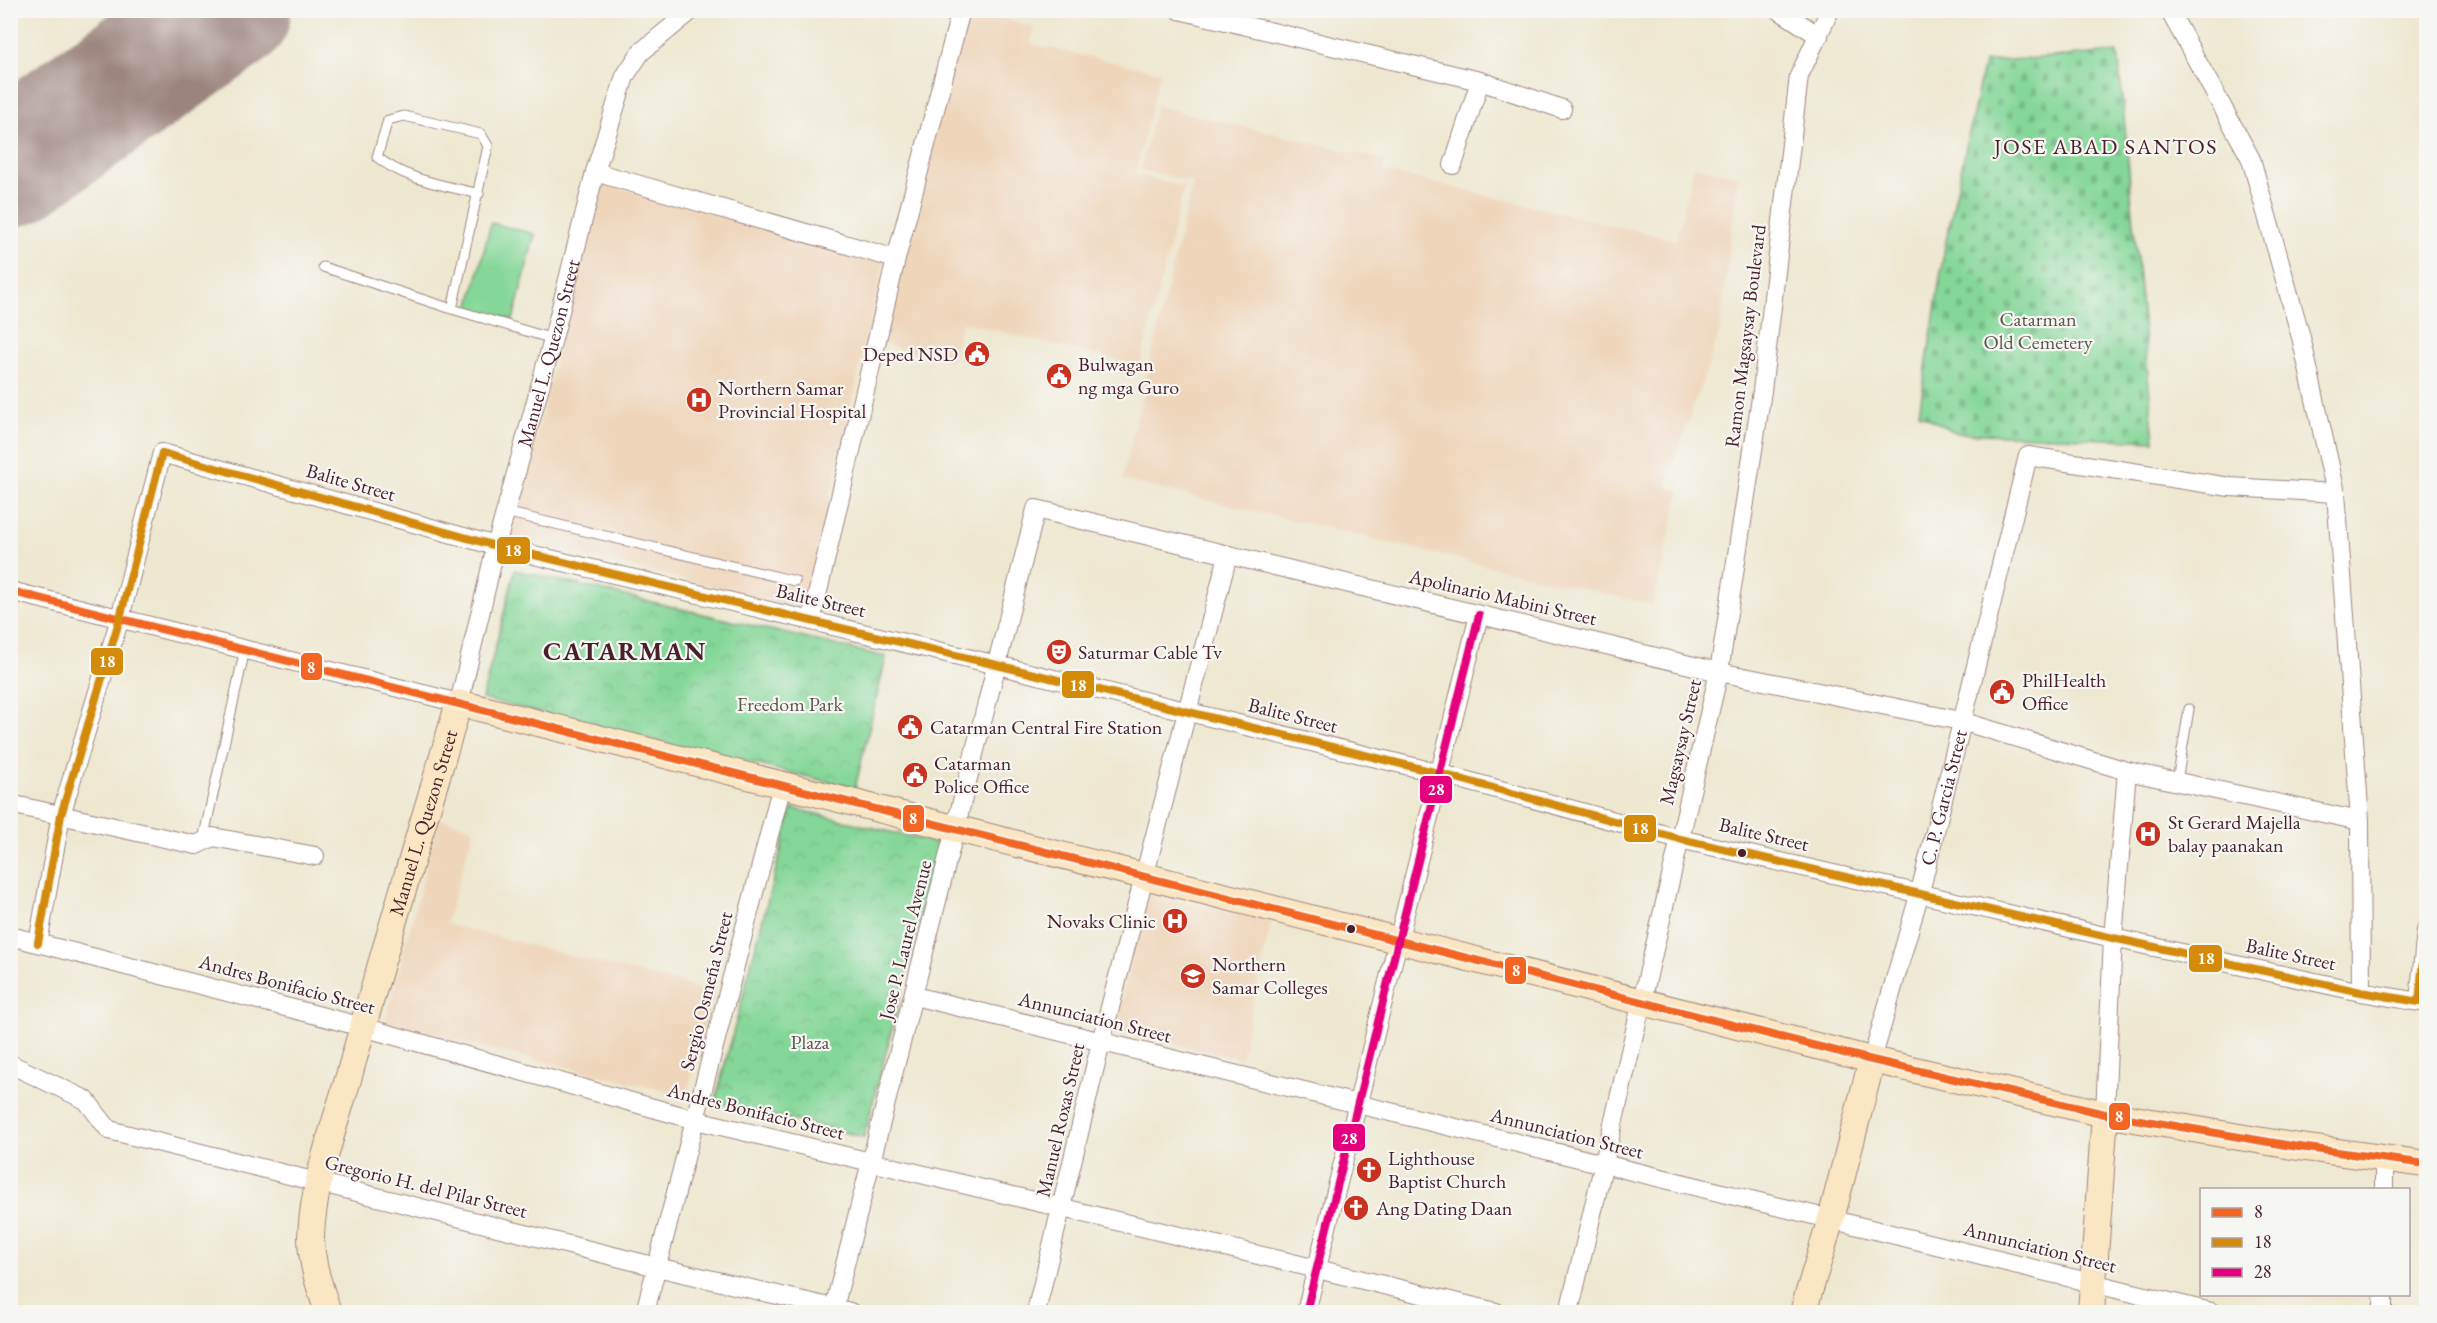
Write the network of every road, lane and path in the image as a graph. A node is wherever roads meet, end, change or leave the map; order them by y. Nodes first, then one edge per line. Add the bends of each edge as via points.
1 (692, 10) edge
2 (961, 10) edge
3 (1179, 10) edge
4 (1779, 10) edge
5 (1830, 10) edge
6 (2169, 10) edge
7 (1228, 15) edge
8 (1819, 36) junction
9 (1480, 81) junction
10 (1562, 108) dead end
11 (1453, 165) dead end
12 (595, 172) junction
13 (479, 194) junction
14 (896, 259) junction
15 (323, 267) dead end
16 (452, 309) junction
17 (553, 339) junction
18 (2336, 493) junction
19 (1036, 509) joint
20 (505, 512) junction
21 (496, 546) junction
22 (1228, 555) junction
23 (795, 581) dead end
24 (10, 591) edge
25 (1479, 615) junction
26 (120, 618) junction
27 (811, 621) junction
28 (246, 649) junction
29 (997, 665) junction
30 (1719, 672) junction
31 (459, 703) junction
32 (2189, 709) dead end
33 (1187, 712) junction
34 (1961, 721) junction
35 (2127, 771) junction
36 (1438, 773) junction
37 (2177, 781) junction
38 (782, 785) junction
39 (10, 804) edge
40 (61, 816) junction
41 (2360, 821) junction
42 (957, 828) junction
43 (1680, 839) junction
44 (203, 840) junction
45 (315, 856) dead end
46 (1144, 876) junction
47 (1920, 892) junction
48 (2427, 930) edge
49 (2113, 938) junction
50 (11, 940) edge
51 (1397, 940) junction
52 (38, 943) junction
53 (2361, 992) junction
54 (914, 996) junction
55 (1641, 1002) junction
56 (363, 1027) junction
57 (1101, 1041) junction
58 (1872, 1060) junction
59 (10, 1064) edge
60 (1356, 1105) junction
61 (2105, 1114) junction
62 (696, 1120) junction
63 (2384, 1160) junction
64 (871, 1163) junction
65 (2421, 1164) edge
66 (1602, 1165) junction
67 (320, 1182) junction
68 (2384, 1188) edge
69 (1062, 1209) junction
70 (1831, 1219) junction
71 (657, 1267) junction
72 (1317, 1270) junction
73 (2093, 1283) junction
74 (2383, 1296) edge
75 (839, 1311) edge
76 (328, 1312) edge
77 (645, 1312) edge
78 (1036, 1312) edge
79 (1306, 1312) edge
80 (1496, 1312) edge
81 (1569, 1312) edge
82 (1803, 1312) edge
83 (2091, 1312) edge
84 (2211, 1312) edge
85 (2383, 1312) edge

1 - 12 street, Manuel L. Quezon Street via 641,52 625,76
2 - 14 street
3 - 7 street
4 - 8 street
5 - 8 street, Ramon Magsaysay Boulevard
6 - 18 street via 2251,159 2301,337
7 - 9 street
8 - 30 street, Ramon Magsaysay Boulevard via 1799,76 1762,391
9 - 10 street
9 - 11 street
12 - 14 street
12 - 17 street, Manuel L. Quezon Street
13 - 13 lane via 488,146 481,134 404,116 388,120 376,157 406,175
13 - 16 lane
14 - 27 street
15 - 16 lane
16 - 17 lane
17 - 20 street, Manuel L. Quezon Street
18 - 34 street, C. P. Garcia Street via 2230,487 2028,456
18 - 41 street
19 - 22 street, Apolinario Mabini Street
19 - 29 street, Jose P. Laurel Avenue
20 - 21 street, Manuel L. Quezon Street
20 - 23 lane
21 - 26 street, Balite Street via 162,453
21 - 27 street, Balite Street
21 - 31 street, Manuel L. Quezon Street
22 - 25 street, Apolinario Mabini Street
22 - 33 street, Manuel Roxas Street
24 - 26 street
25 - 30 street, Apolinario Mabini Street
25 - 36 street
26 - 28 street
26 - 40 street
27 - 29 street, Balite Street
28 - 31 street
28 - 44 lane
29 - 33 street, Balite Street
29 - 42 street, Jose P. Laurel Avenue
30 - 34 street, Apolinario Mabini Street
30 - 43 street, Magsaysay Street
31 - 38 main road
31 - 56 main road, Manuel L. Quezon Street
32 - 37 lane
33 - 36 street, Balite Street
33 - 46 street, Manuel Roxas Street
34 - 35 street, Apolinario Mabini Street
34 - 47 street, C. P. Garcia Street
35 - 37 street, Apolinario Mabini Street
35 - 49 street
36 - 43 street, Balite Street
36 - 51 street
37 - 41 street, Apolinario Mabini Street
38 - 42 main road
38 - 62 street, Sergio Osmeña Street
39 - 40 street
40 - 44 street via 196,845
40 - 52 street
41 - 53 street
42 - 46 main road
42 - 54 street, Jose P. Laurel Avenue
43 - 47 street, Balite Street
43 - 55 street, Magsaysay Street
44 - 45 street via 213,837
46 - 51 main road
46 - 57 street, Manuel Roxas Street
47 - 49 street, Balite Street
47 - 58 street, C. P. Garcia Street
48 - 53 street, Balite Street via 2419,1002
49 - 53 street, Balite Street
49 - 61 street
50 - 52 street, Andres Bonifacio Street
51 - 55 main road
51 - 60 street
52 - 56 street, Andres Bonifacio Street
54 - 57 street, Annunciation Street
54 - 64 street, Jose P. Laurel Avenue
55 - 58 main road
55 - 66 street, Magsaysay Street
56 - 62 street, Andres Bonifacio Street
56 - 67 main road, Manuel L. Quezon Street
57 - 60 street, Annunciation Street
57 - 69 street, Manuel Roxas Street
58 - 61 main road
58 - 70 main road, C. P. Garcia Street
59 - 67 street, Gregorio H. del Pilar Street via 86,1100 109,1130
60 - 66 street, Annunciation Street
60 - 72 street
61 - 63 main road
61 - 73 main road
62 - 64 street, Andres Bonifacio Street
62 - 71 street, Sergio Osmeña Street
63 - 65 main road
63 - 68 street
64 - 69 street, Andres Bonifacio Street
64 - 75 street, Jose P. Laurel Avenue
66 - 70 street, Annunciation Street
66 - 81 street, Magsaysay Street
67 - 71 street, Gregorio H. del Pilar Street
67 - 76 main road, Manuel L. Quezon Street via 311,1240 315,1272
69 - 72 street, Andres Bonifacio Street
69 - 78 street, Manuel Roxas Street
70 - 73 street, Annunciation Street
70 - 82 main road, C. P. Garcia Street
71 - 75 street, Gregorio H. del Pilar Street
71 - 77 street, Sergio Osmeña Street
72 - 79 street
72 - 80 street, Andres Bonifacio Street
73 - 83 main road
73 - 84 street, Annunciation Street
74 - 85 street

